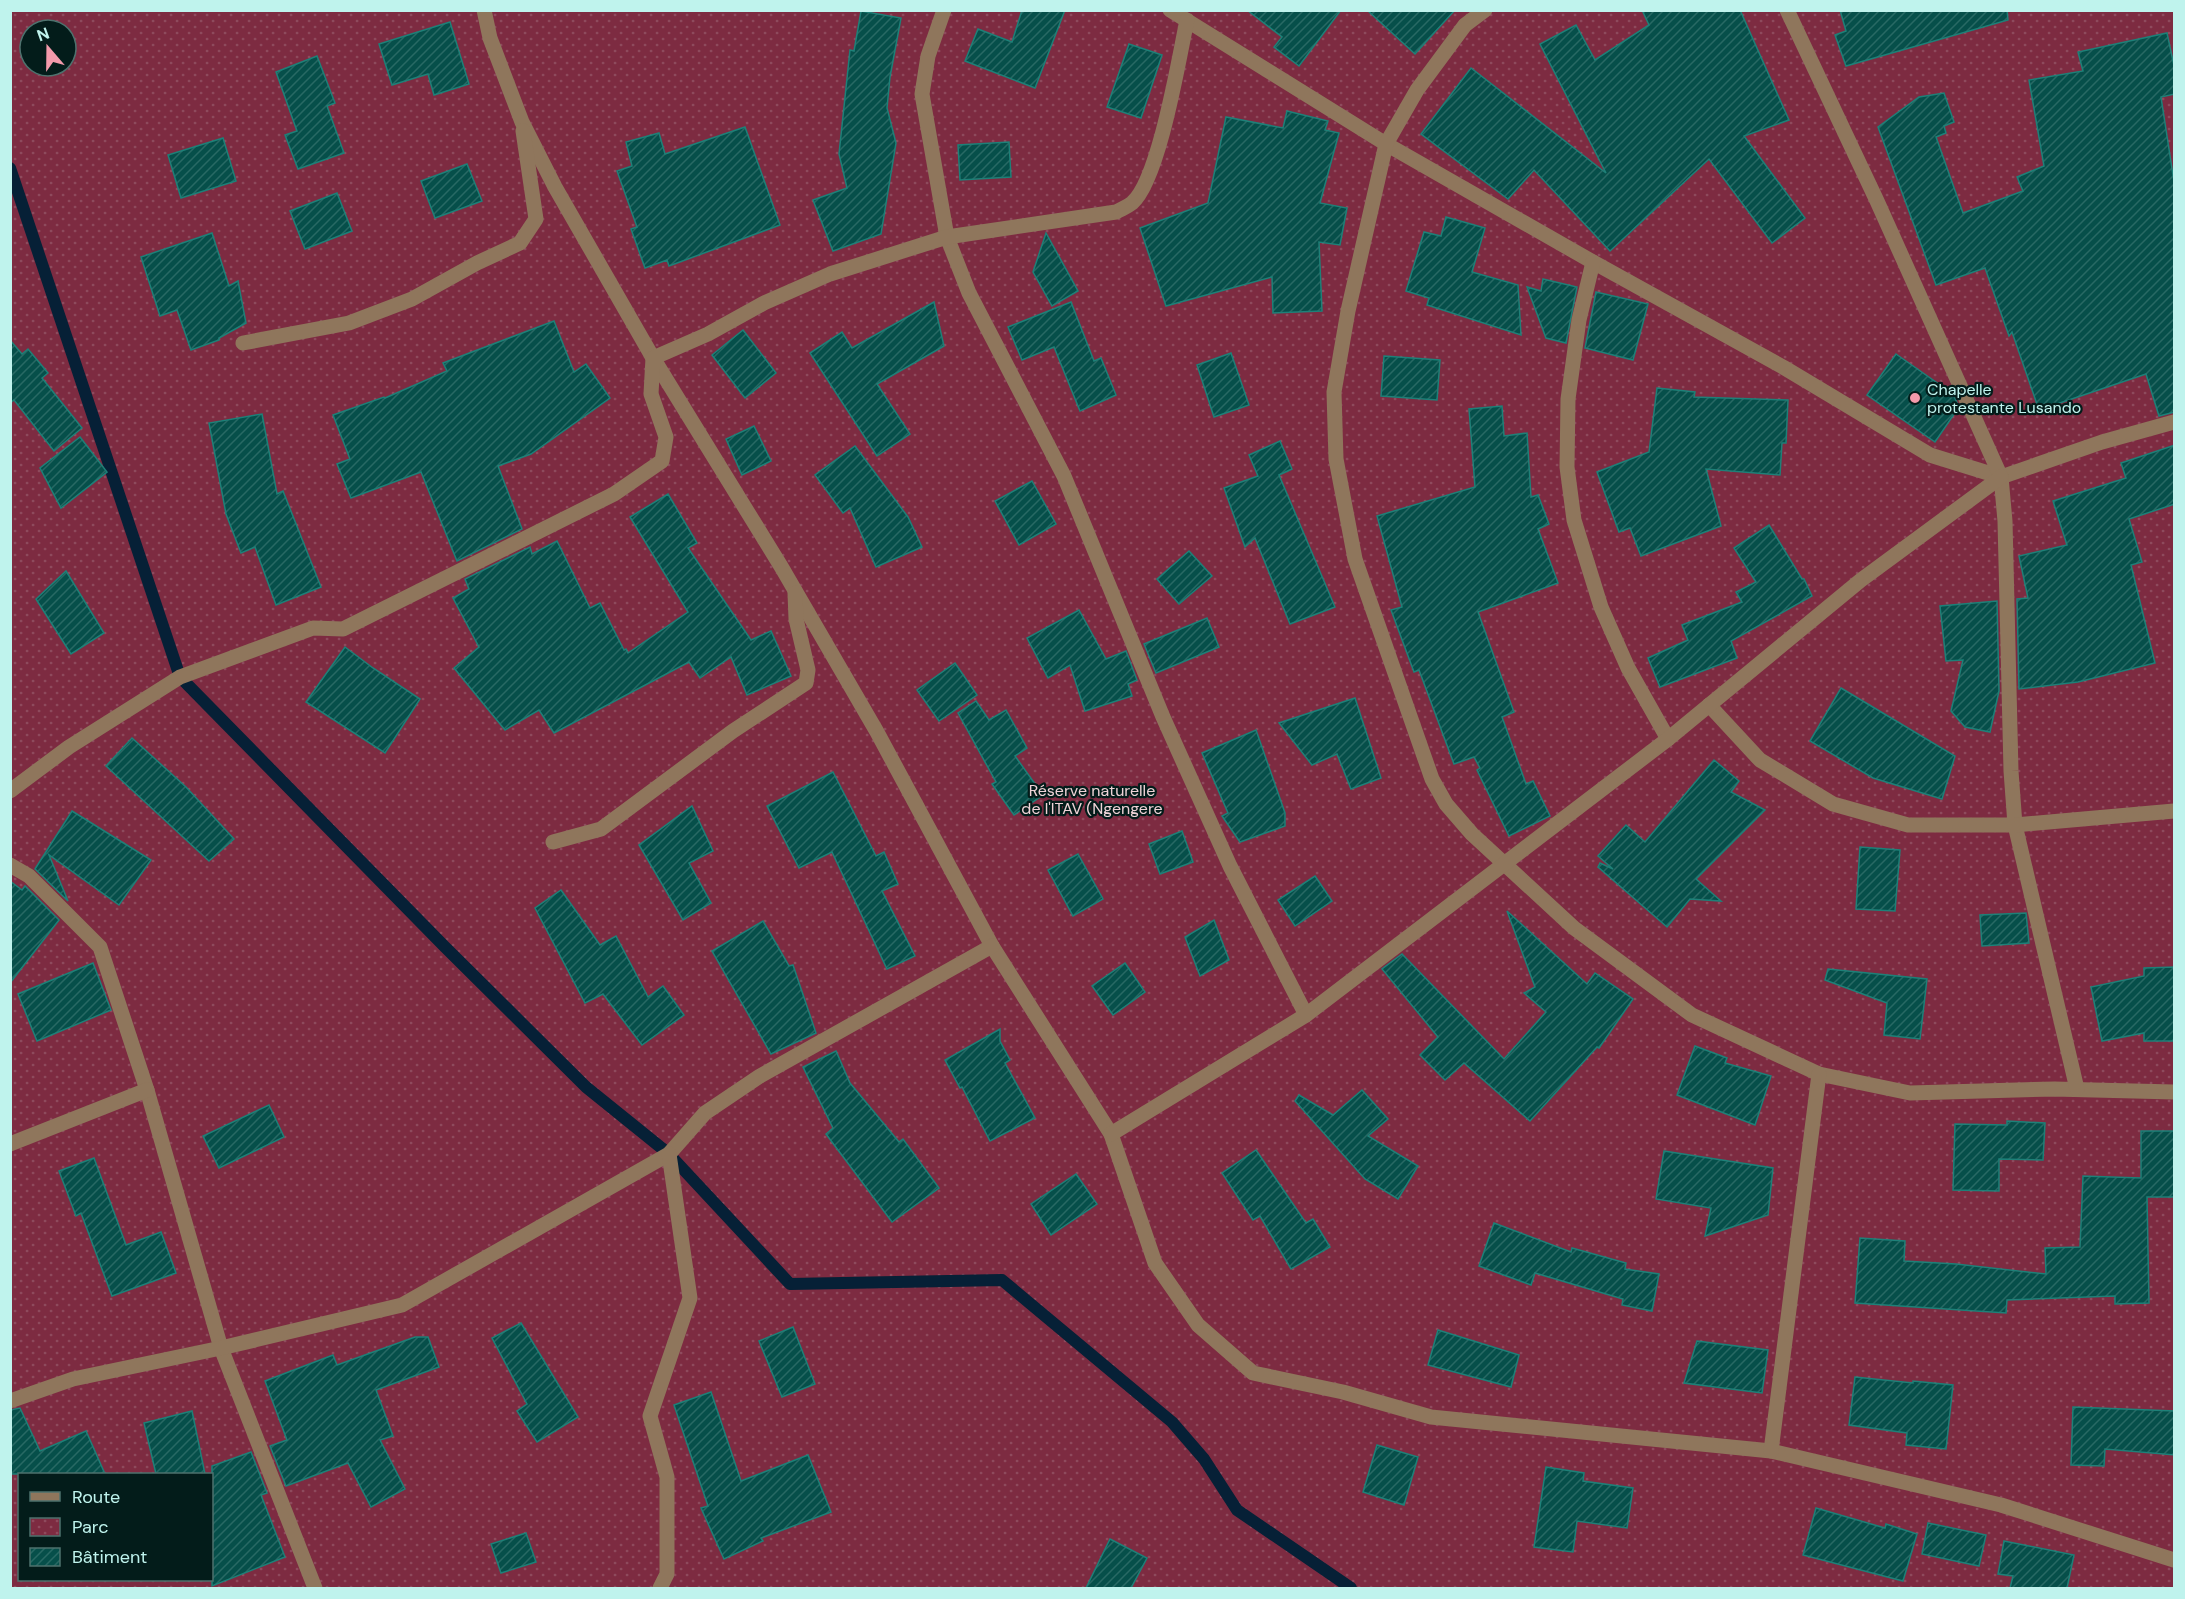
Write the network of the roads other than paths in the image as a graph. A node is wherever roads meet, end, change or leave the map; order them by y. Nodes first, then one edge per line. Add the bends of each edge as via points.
1 (484, 10) edge
2 (944, 10) edge
3 (1170, 10) edge
4 (1485, 10) edge
5 (1787, 10) edge
6 (1187, 20) junction
7 (522, 122) junction
8 (1386, 144) junction
9 (947, 237) junction
10 (1593, 262) junction
11 (243, 343) dead end
12 (653, 358) junction
13 (2175, 422) edge
14 (2001, 477) junction
15 (795, 590) junction
16 (1709, 705) junction
17 (1668, 739) junction
18 (10, 791) edge
19 (2175, 811) edge
20 (2016, 825) junction
21 (553, 842) dead end
22 (10, 865) edge
23 (1504, 865) junction
24 (992, 946) junction
25 (1306, 1015) junction
26 (1819, 1074) junction
27 (2078, 1089) junction
28 (147, 1090) junction
29 (2175, 1092) edge
30 (1111, 1134) junction
31 (10, 1144) edge
32 (669, 1154) junction
33 (221, 1348) junction
34 (10, 1401) edge
35 (1771, 1451) junction
36 (2175, 1560) edge
37 (315, 1588) edge
38 (660, 1588) edge

1 - 7 street via 490,38
2 - 9 street via 928,56 922,94
3 - 6 street
4 - 8 street via 1466,25 1417,90
5 - 14 street
6 - 8 street
6 - 9 street via 1168,114 1148,178 1133,202 1116,212
7 - 11 street via 536,219 520,243 411,299 349,323
7 - 12 street
8 - 10 street
8 - 23 street via 1334,392 1336,459 1355,559 1432,779 1446,804
9 - 12 street via 830,274
9 - 25 street via 969,293 1064,476 1163,717 1230,866
10 - 14 street via 1783,367 1930,455
10 - 17 street via 1579,320 1568,399 1567,466 1574,520 1601,607 1628,668
12 - 15 street
12 - 18 street via 651,394 666,437 662,461 614,494 343,629 313,628 180,677 69,747
13 - 14 street
14 - 16 street via 1861,580
14 - 20 street
15 - 21 street via 796,620 808,670 806,683 733,731 601,829
15 - 24 street
16 - 17 street
16 - 20 street via 1760,760 1833,804 1908,825
17 - 23 street
19 - 20 street
20 - 27 street
22 - 28 street via 29,876 100,947
23 - 25 street
23 - 26 street via 1574,928 1692,1015
24 - 30 street
24 - 32 street via 760,1076 705,1113
25 - 30 street
26 - 27 street via 1910,1093
26 - 35 street
27 - 29 street
28 - 31 street
28 - 33 street
30 - 35 street via 1155,1263 1198,1325 1252,1373 1342,1392 1431,1417
32 - 33 street via 402,1305
32 - 38 street via 690,1298 650,1416 667,1478 667,1574
33 - 34 street via 73,1379
33 - 37 street
35 - 36 street via 2001,1505

